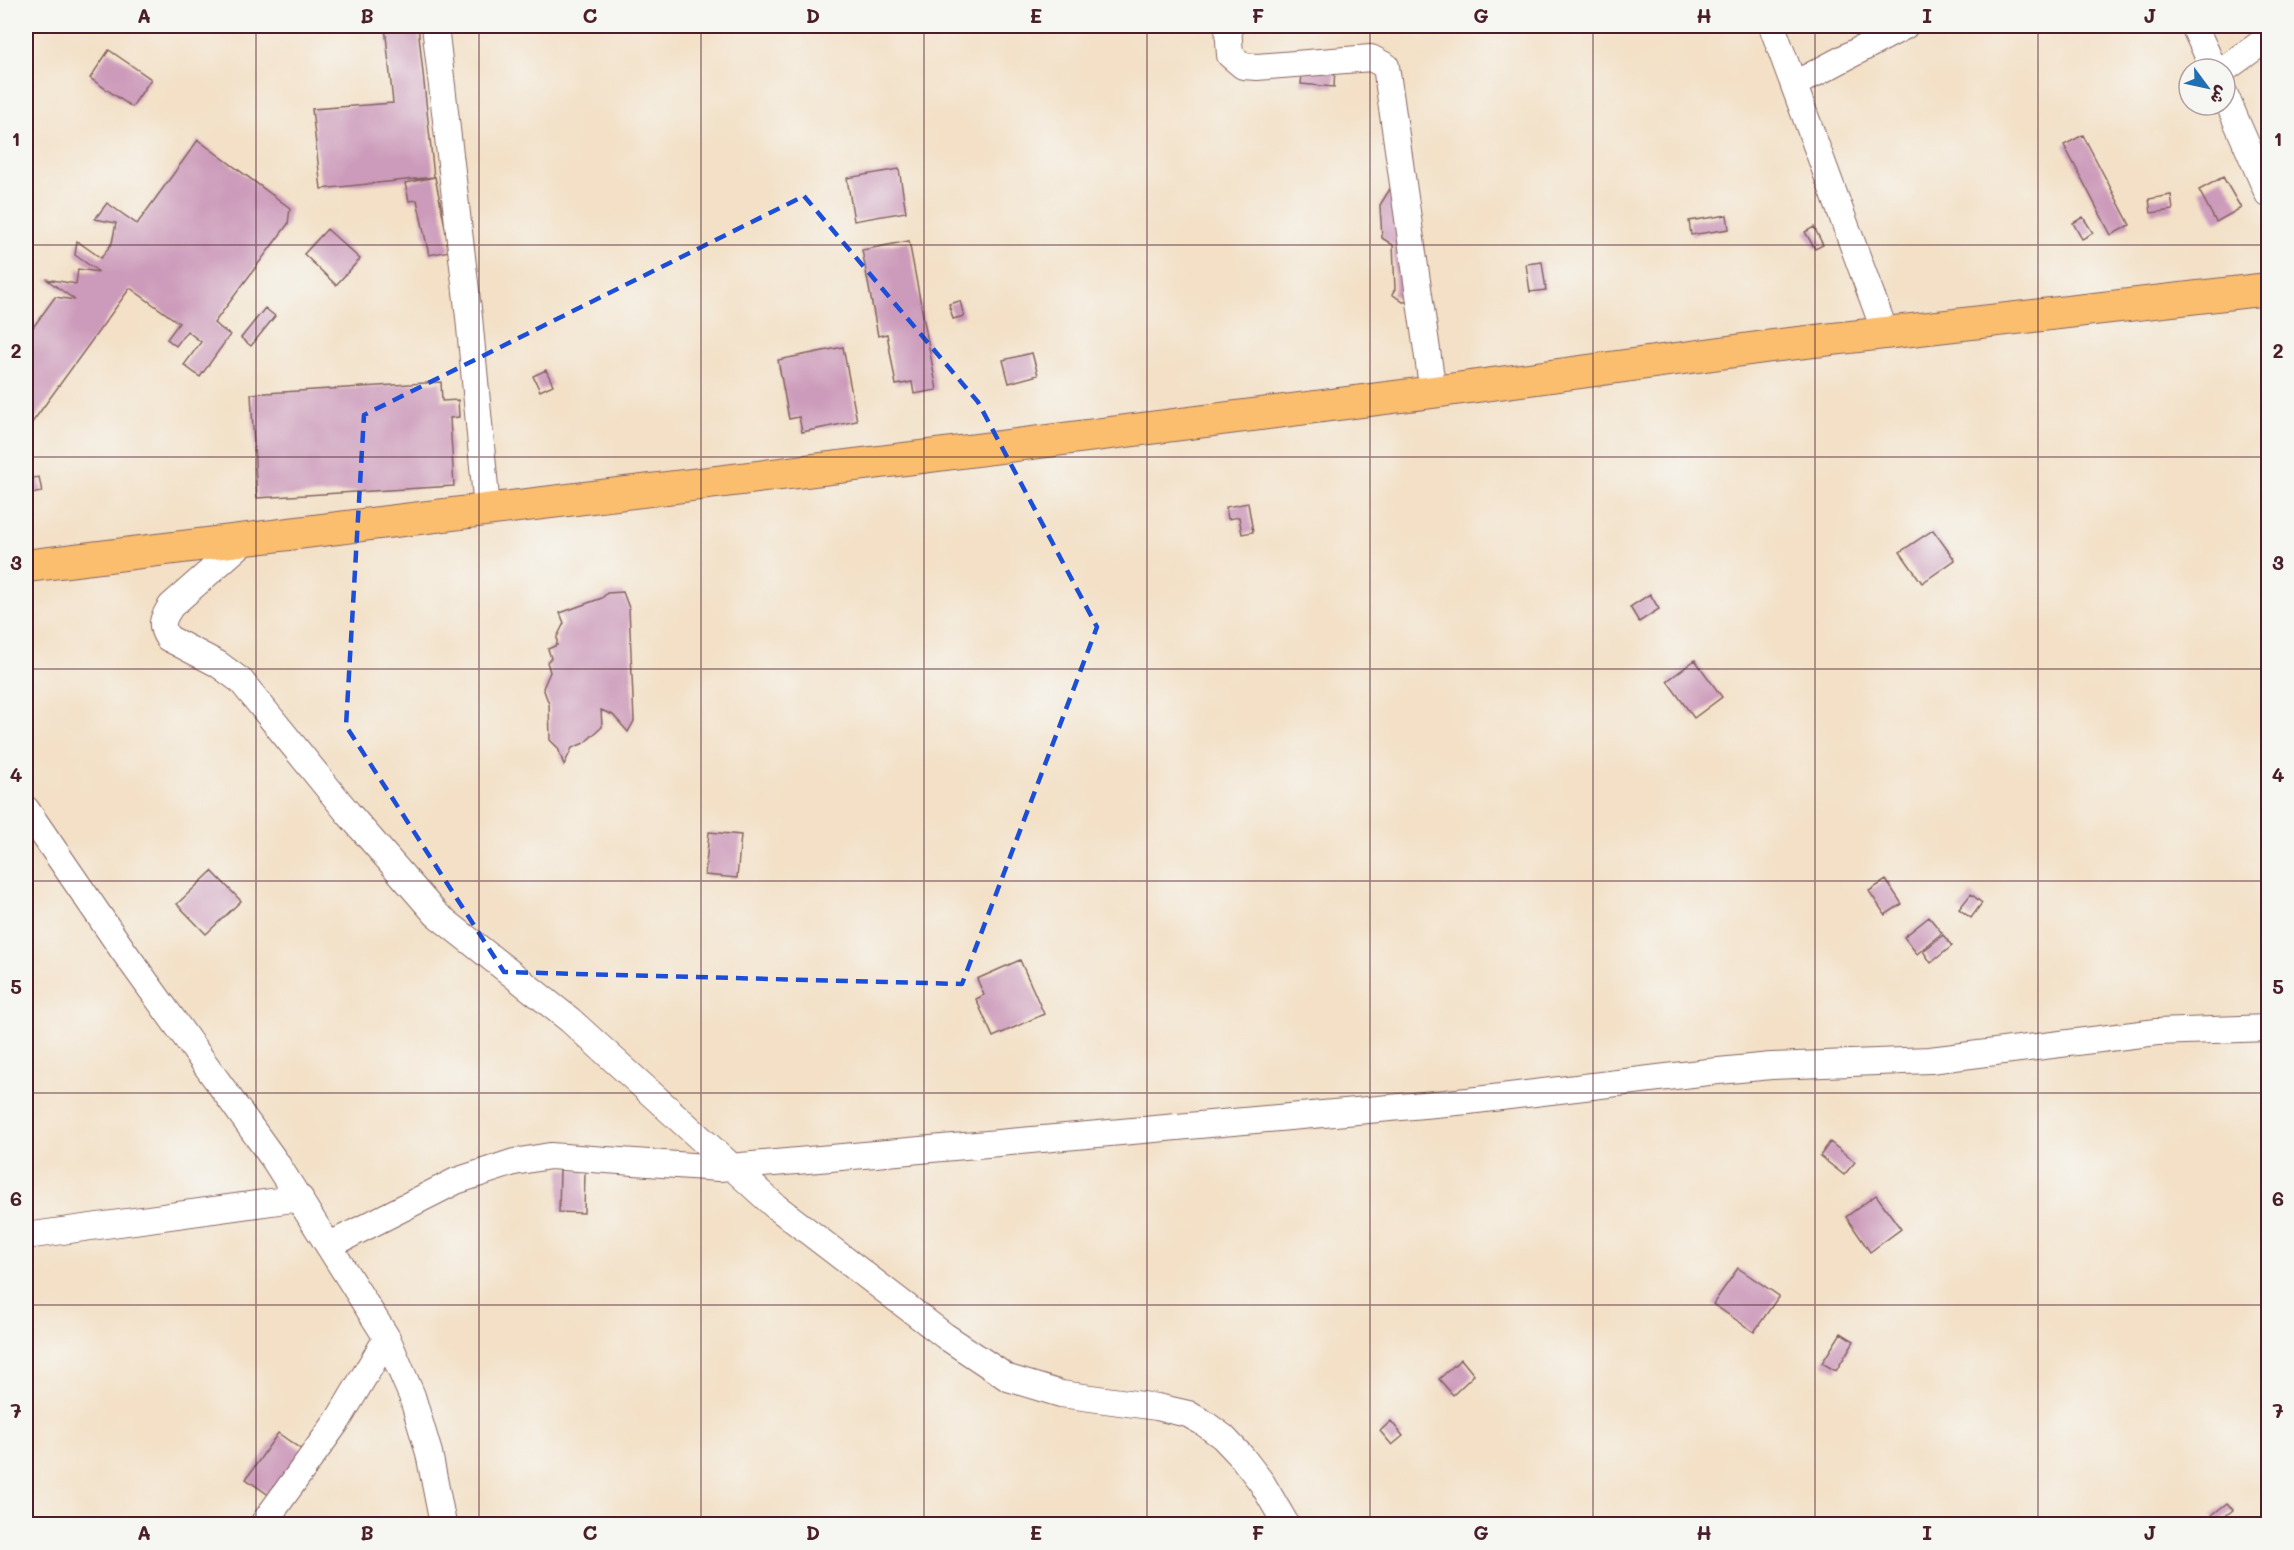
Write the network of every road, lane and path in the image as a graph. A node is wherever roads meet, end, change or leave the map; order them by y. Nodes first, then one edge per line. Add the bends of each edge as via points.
1 (435, 26) edge
2 (1228, 26) edge
3 (1772, 26) edge
4 (1905, 26) edge
5 (2194, 26) edge
6 (2268, 38) edge
7 (2208, 57) edge
8 (2237, 60) edge
9 (1795, 84) junction
10 (2235, 117) edge
11 (2268, 194) edge
12 (2268, 288) edge
13 (1885, 332) junction
14 (1433, 392) junction
15 (487, 509) junction
16 (248, 538) junction
17 (26, 566) edge
18 (26, 809) edge
19 (2268, 1028) edge
20 (731, 1167) junction
21 (300, 1198) junction
22 (26, 1236) edge
23 (330, 1245) junction
24 (387, 1338) junction
25 (263, 1524) edge
26 (443, 1524) edge
27 (1286, 1524) edge

1 - 15 street
2 - 14 street via 1230,55 1243,66 1371,58 1386,66
3 - 9 street
4 - 9 street
5 - 7 street
6 - 8 street
9 - 13 street
10 - 11 street
12 - 13 main road
13 - 14 main road
14 - 15 main road
15 - 16 main road
16 - 17 main road
16 - 20 street via 171,606 162,623 168,638 241,681 436,914 570,1020
18 - 21 street
19 - 20 street via 2157,1032 1898,1063 1772,1066 1468,1101
20 - 23 street via 550,1156 514,1162 456,1181
20 - 27 street via 774,1206 945,1336 1008,1378 1061,1394 1188,1414 1204,1423 1242,1458
21 - 22 street
21 - 23 street
23 - 24 street
24 - 25 street via 338,1420
24 - 26 street via 412,1396

